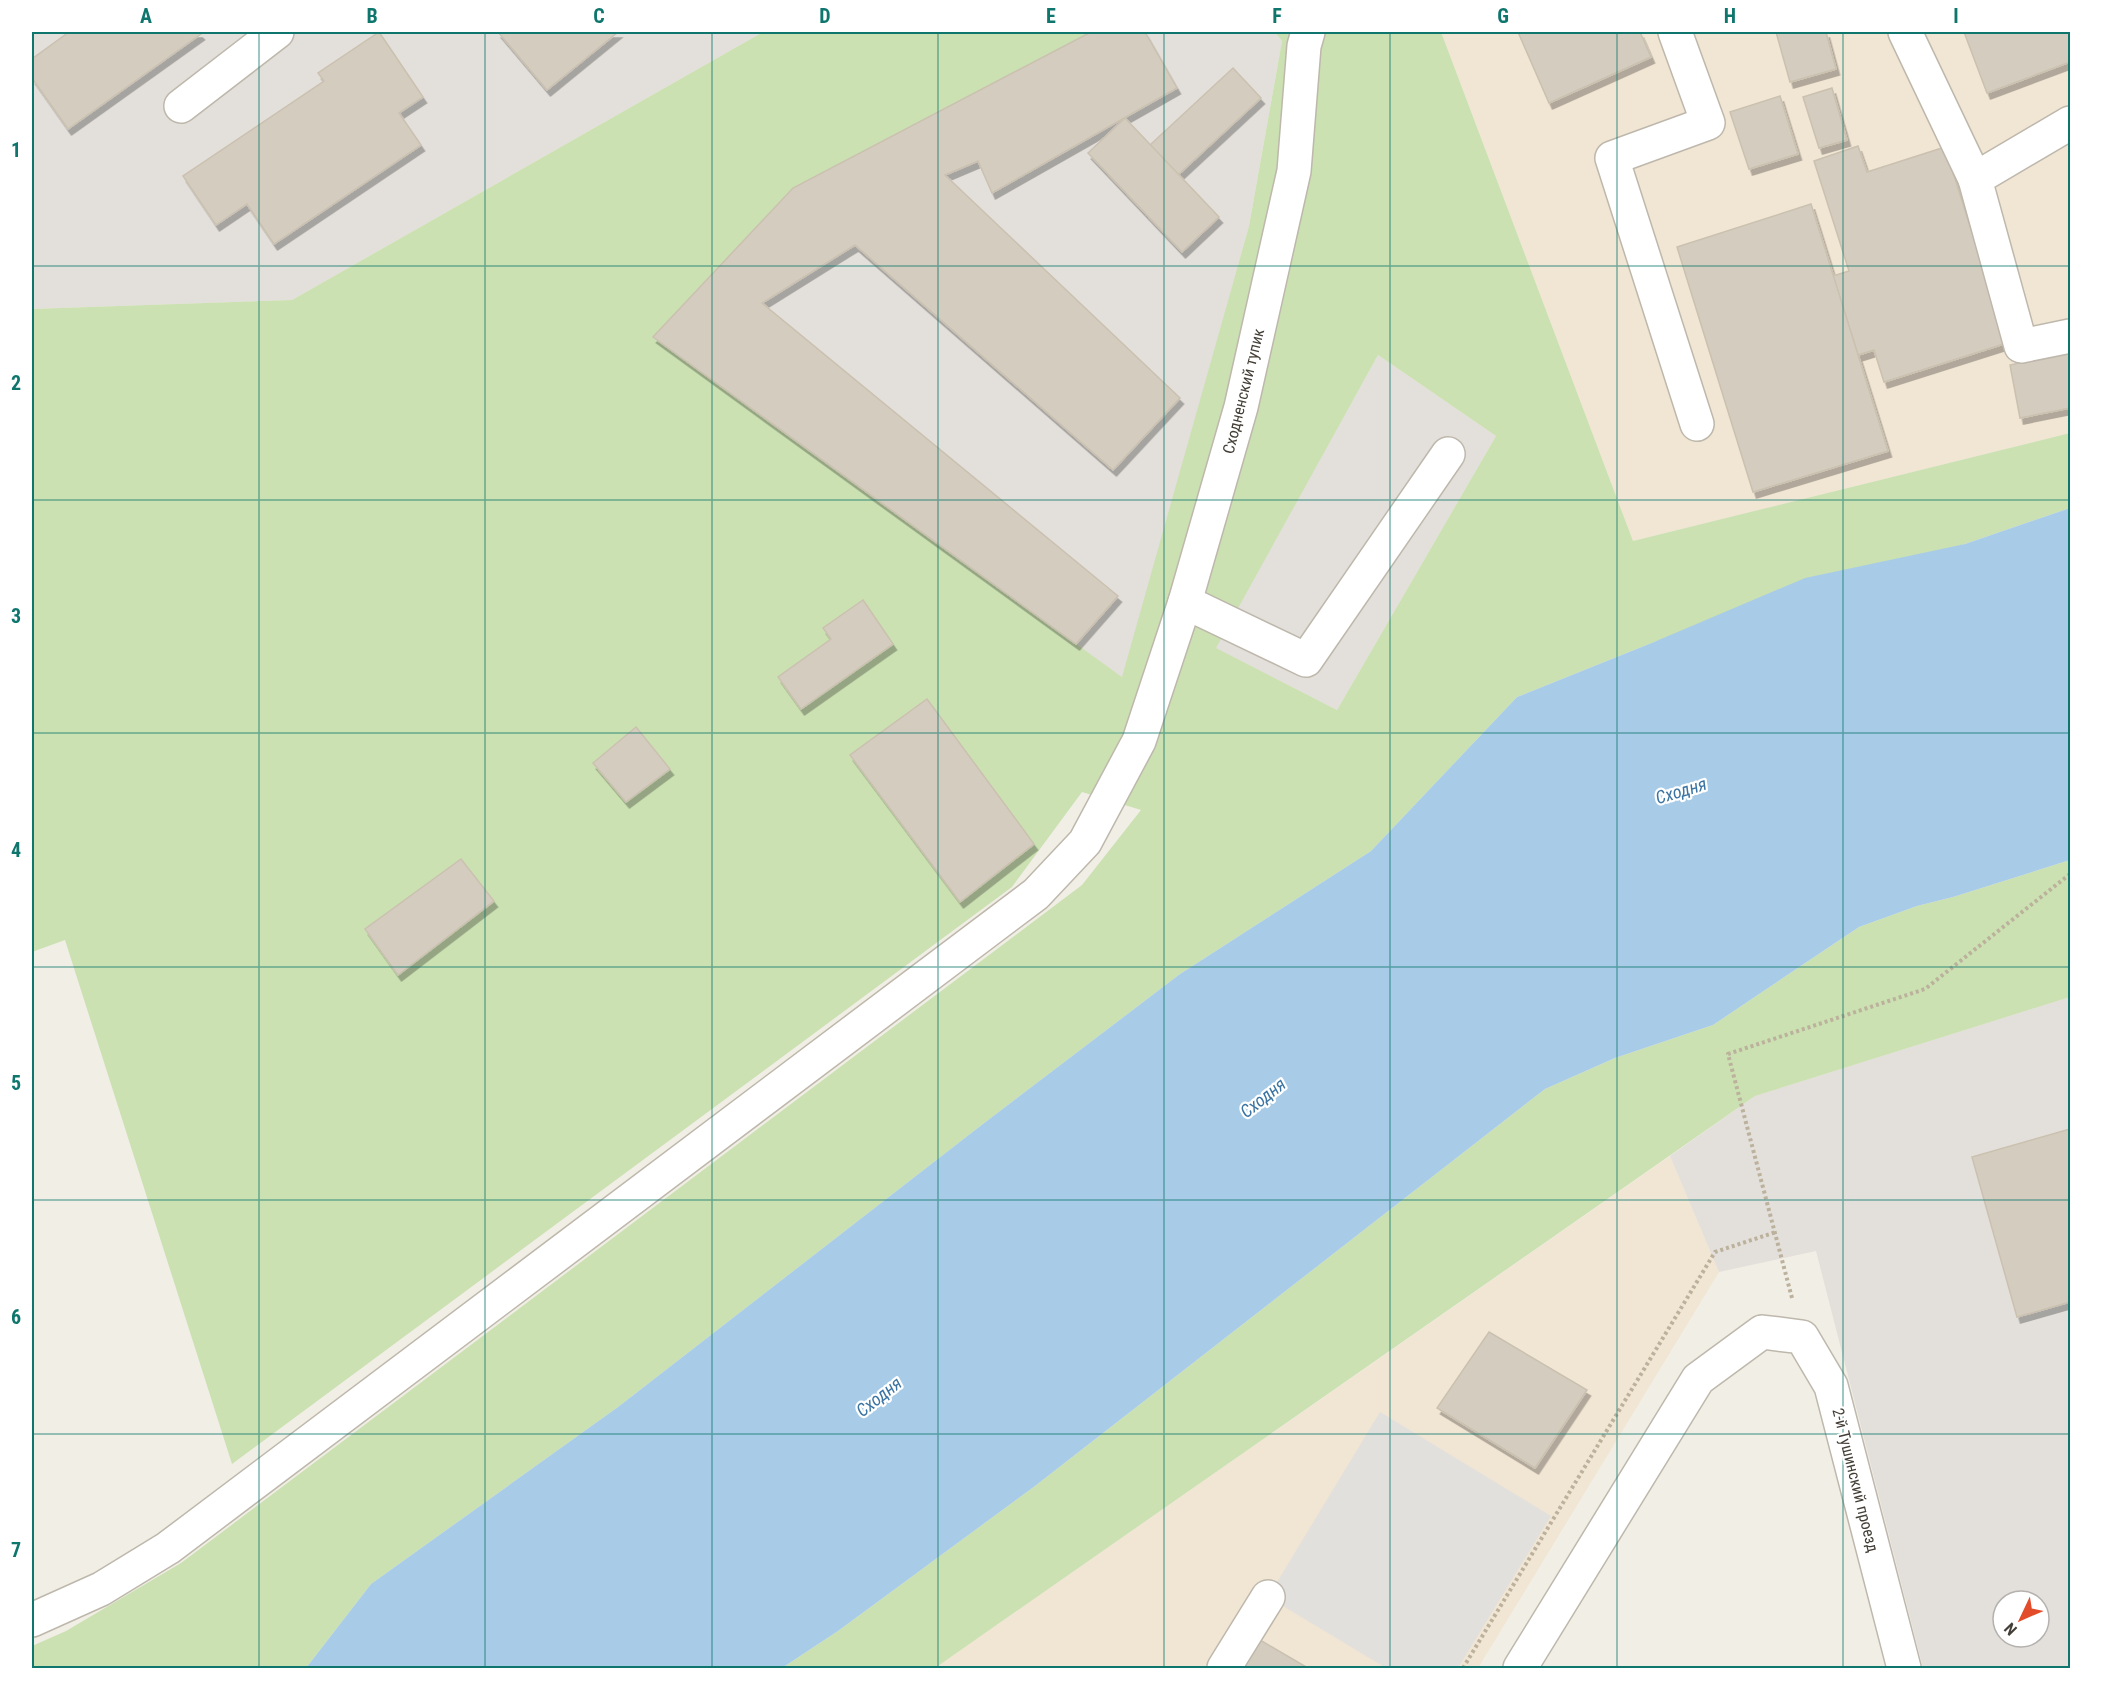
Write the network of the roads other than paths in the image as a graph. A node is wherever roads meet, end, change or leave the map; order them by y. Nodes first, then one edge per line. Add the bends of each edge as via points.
1 (277, 32) edge
2 (1308, 32) edge
3 (1675, 32) edge
4 (1905, 32) edge
5 (181, 106) dead end
6 (2070, 123) edge
7 (1975, 178) junction
8 (2070, 336) edge
9 (1697, 424) dead end
10 (1448, 454) dead end
11 (1185, 602) junction
12 (1268, 1597) dead end
13 (32, 1620) edge
14 (1224, 1668) edge
15 (1520, 1668) edge
16 (1904, 1668) edge

1 - 5 street
2 - 11 street, Сходненский тупик via 1291,182 1241,407
3 - 9 street via 1708,123 1612,158
4 - 7 street
6 - 7 street
7 - 8 street via 2021,346
10 - 11 street via 1306,660
11 - 13 street, Сходненский тупик via 1138,741 1085,843 1036,894 168,1548 101,1589
12 - 14 street
15 - 16 street, 2-й Тушинский проезд via 1698,1379 1762,1332 1802,1337 1831,1386

